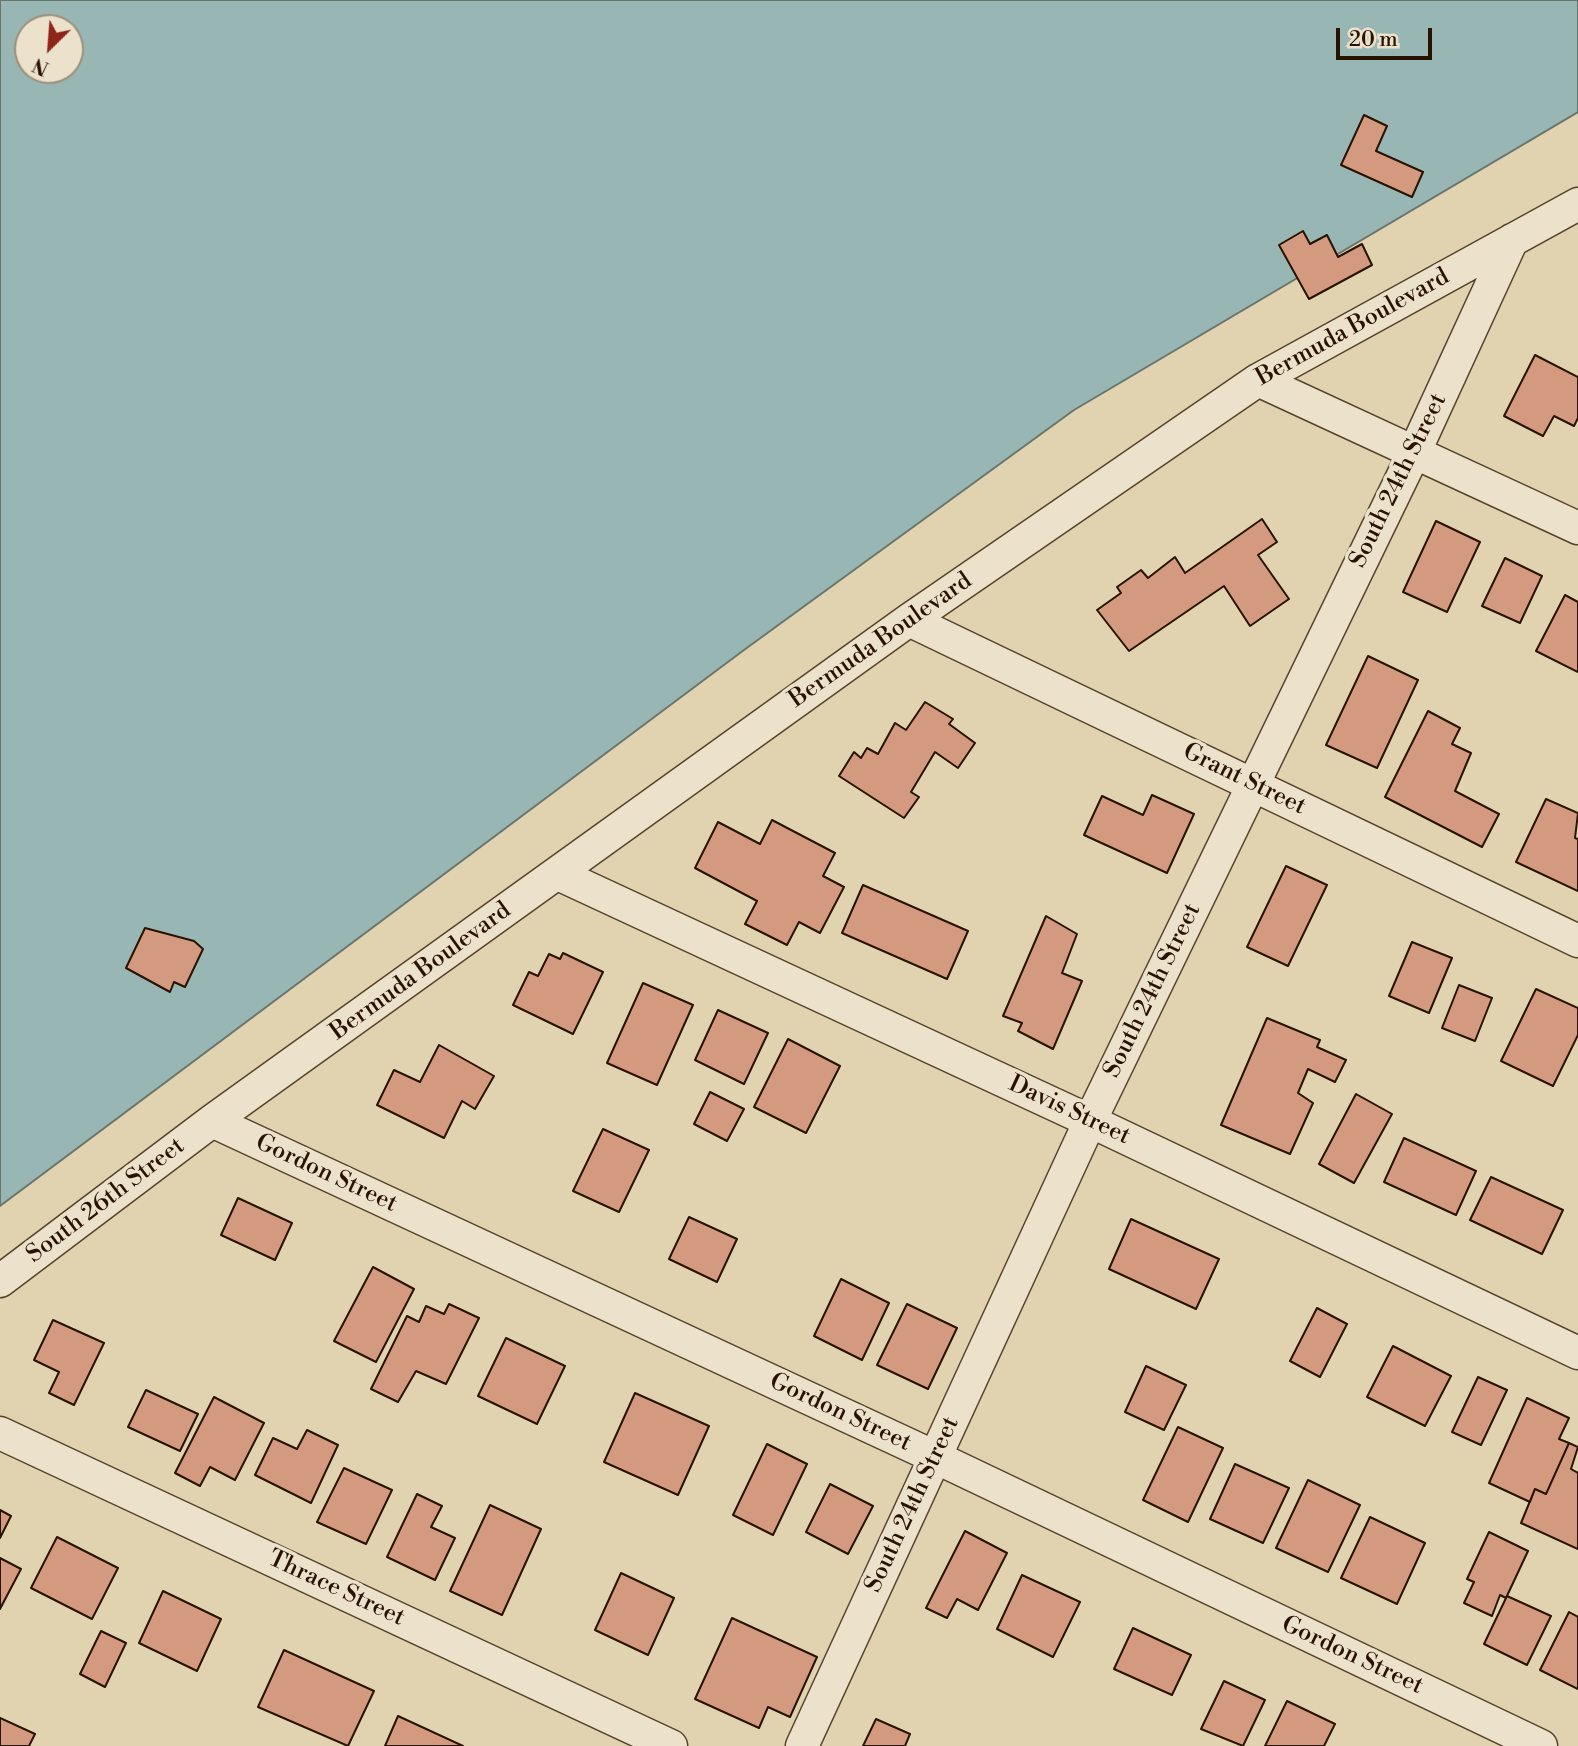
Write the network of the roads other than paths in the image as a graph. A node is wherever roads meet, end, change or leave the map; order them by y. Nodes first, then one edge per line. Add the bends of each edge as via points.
1 (1578, 204) edge
2 (1512, 240) junction
3 (1258, 380) junction
4 (1415, 451) junction
5 (1578, 528) edge
6 (909, 620) junction
7 (1252, 783) junction
8 (558, 874) junction
9 (1578, 941) edge
10 (212, 1121) junction
11 (1090, 1121) junction
12 (0, 1281) edge
13 (1578, 1353) edge
14 (0, 1433) edge
15 (935, 1457) junction
16 (671, 1746) edge
17 (802, 1746) edge
18 (1541, 1746) edge

1 - 2 street, Bermuda Boulevard
2 - 3 street, Bermuda Boulevard
2 - 4 street, South 24th Street
3 - 4 street
3 - 6 street, Bermuda Boulevard
4 - 5 street
4 - 7 street, South 24th Street
6 - 7 street, Grant Street
6 - 8 street, Bermuda Boulevard
7 - 9 street, Grant Street
7 - 11 street, South 24th Street
8 - 10 street, Bermuda Boulevard
8 - 11 street, Davis Street
10 - 12 street, South 26th Street
10 - 15 street, Gordon Street
11 - 13 street, Davis Street
11 - 15 street, South 24th Street
14 - 16 street, Thrace Street
15 - 17 street, South 24th Street
15 - 18 street, Gordon Street

